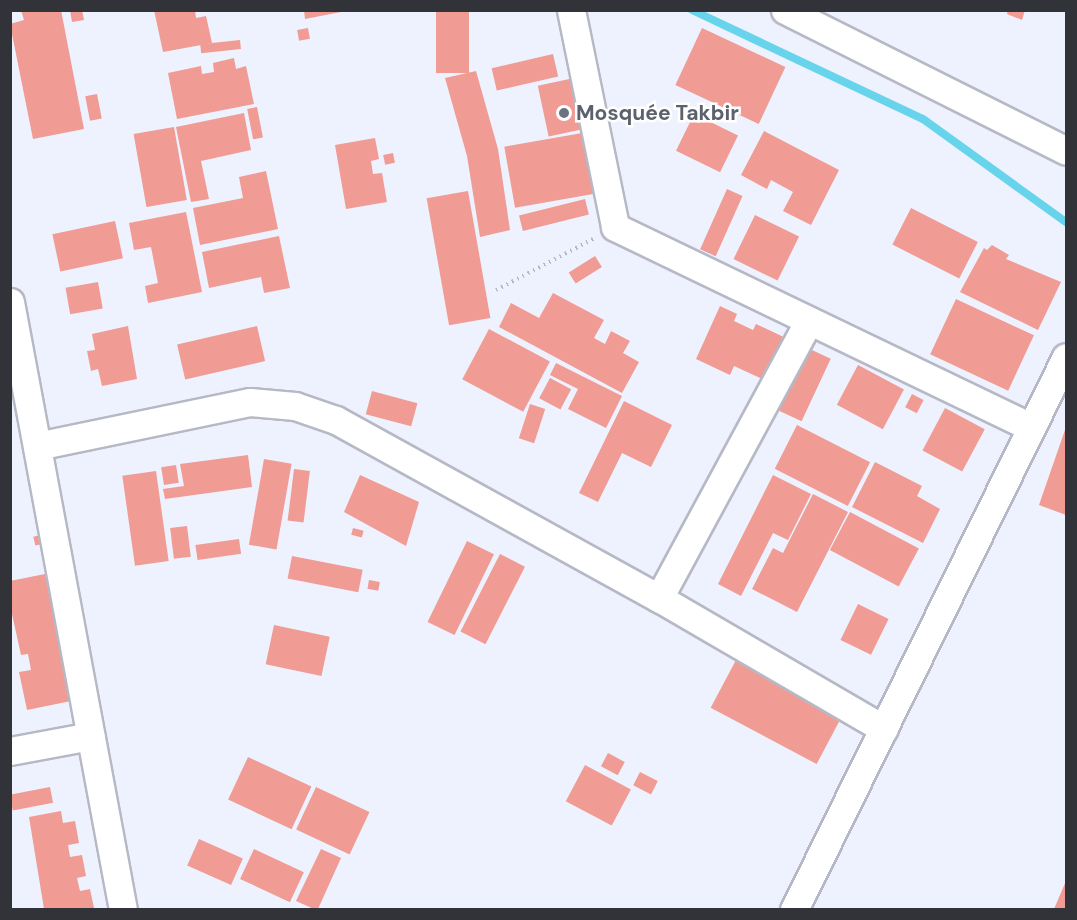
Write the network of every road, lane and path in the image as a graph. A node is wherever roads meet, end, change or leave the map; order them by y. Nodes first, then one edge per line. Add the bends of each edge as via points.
1 (571, 10) edge
2 (785, 10) edge
3 (1066, 152) edge
4 (615, 227) junction
5 (496, 290) dead end
6 (10, 302) edge
7 (808, 323) junction
8 (1066, 357) edge
9 (1030, 427) junction
10 (37, 446) junction
11 (659, 598) junction
12 (884, 729) junction
13 (91, 736) junction
14 (10, 751) edge
15 (123, 909) edge
16 (794, 909) edge

1 - 4 street
2 - 3 street
4 - 5 path
4 - 7 street
6 - 10 street
7 - 9 street
7 - 11 street
8 - 9 street
9 - 12 street
10 - 11 street via 250,402 295,406 336,420
10 - 13 street
11 - 12 street
12 - 16 street
13 - 14 street
13 - 15 street

